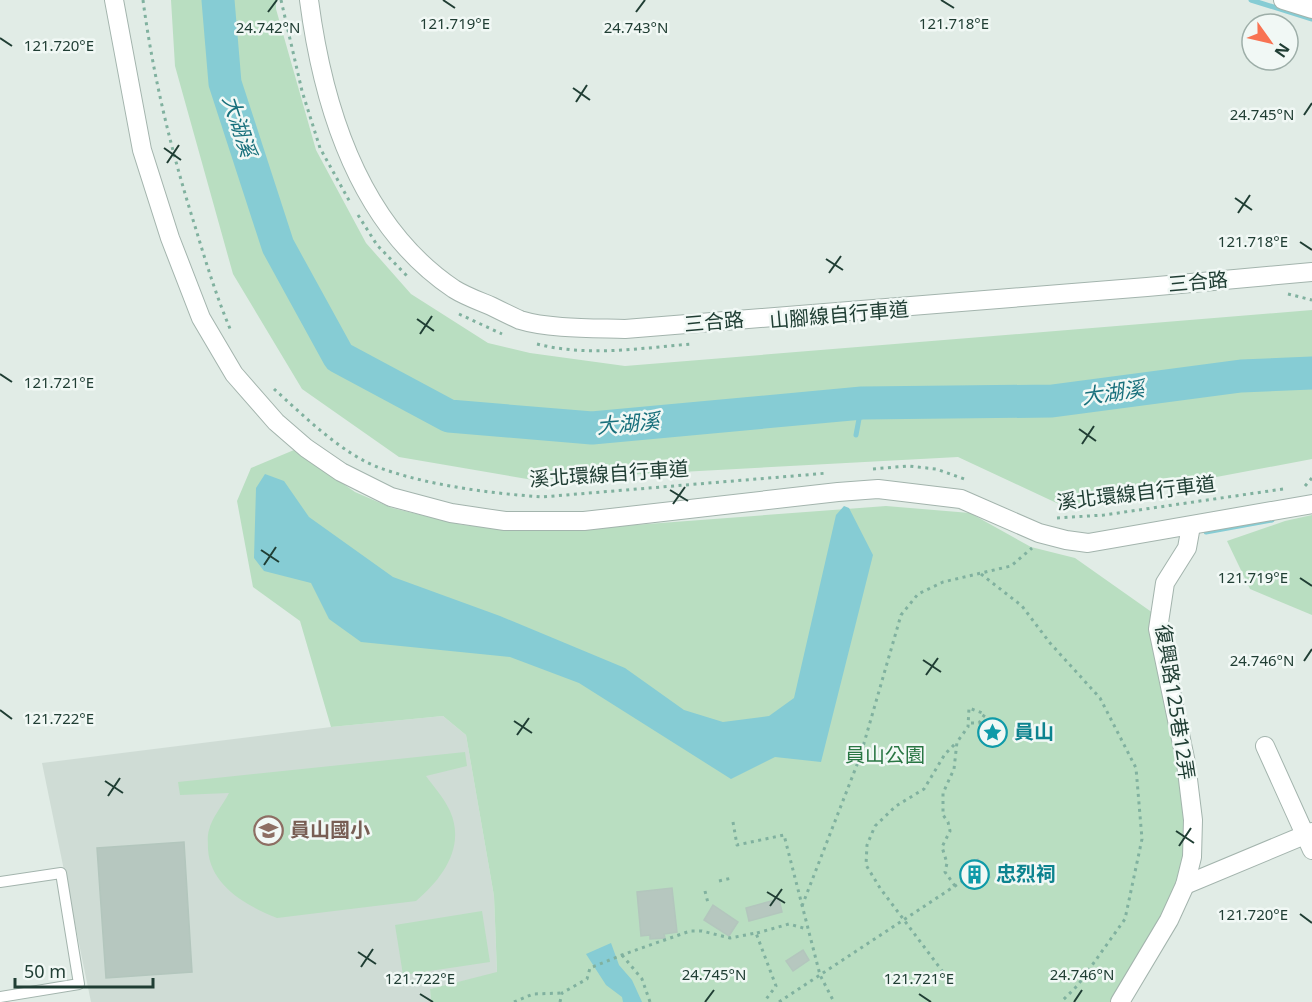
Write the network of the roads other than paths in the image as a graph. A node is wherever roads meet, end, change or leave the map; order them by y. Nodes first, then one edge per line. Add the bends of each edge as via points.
1 (114, 0) edge
2 (309, 0) edge
3 (1283, 0) edge
4 (1312, 9) edge
5 (1312, 272) edge
6 (1312, 504) edge
7 (1191, 526) junction
8 (1265, 746) dead end
9 (1310, 839) edge
10 (0, 882) edge
11 (1185, 885) junction
12 (0, 997) edge
13 (1120, 1002) edge

1 - 7 street via 142,150 201,318 234,375 276,422 341,472 391,497 451,513 505,521 584,521 878,489 961,499 1040,533 1088,543
2 - 5 street, 三合路 via 314,39 334,115 358,178 396,236 420,262 455,289 521,320 625,329
3 - 4 street
6 - 7 street
7 - 11 street, 復興路125巷12弄 via 1187,548 1165,583 1158,629 1186,762 1193,820 1192,857
8 - 9 street
9 - 11 street
10 - 12 lane via 61,873 79,984
11 - 13 street, 復興路125巷12弄 via 1169,920

